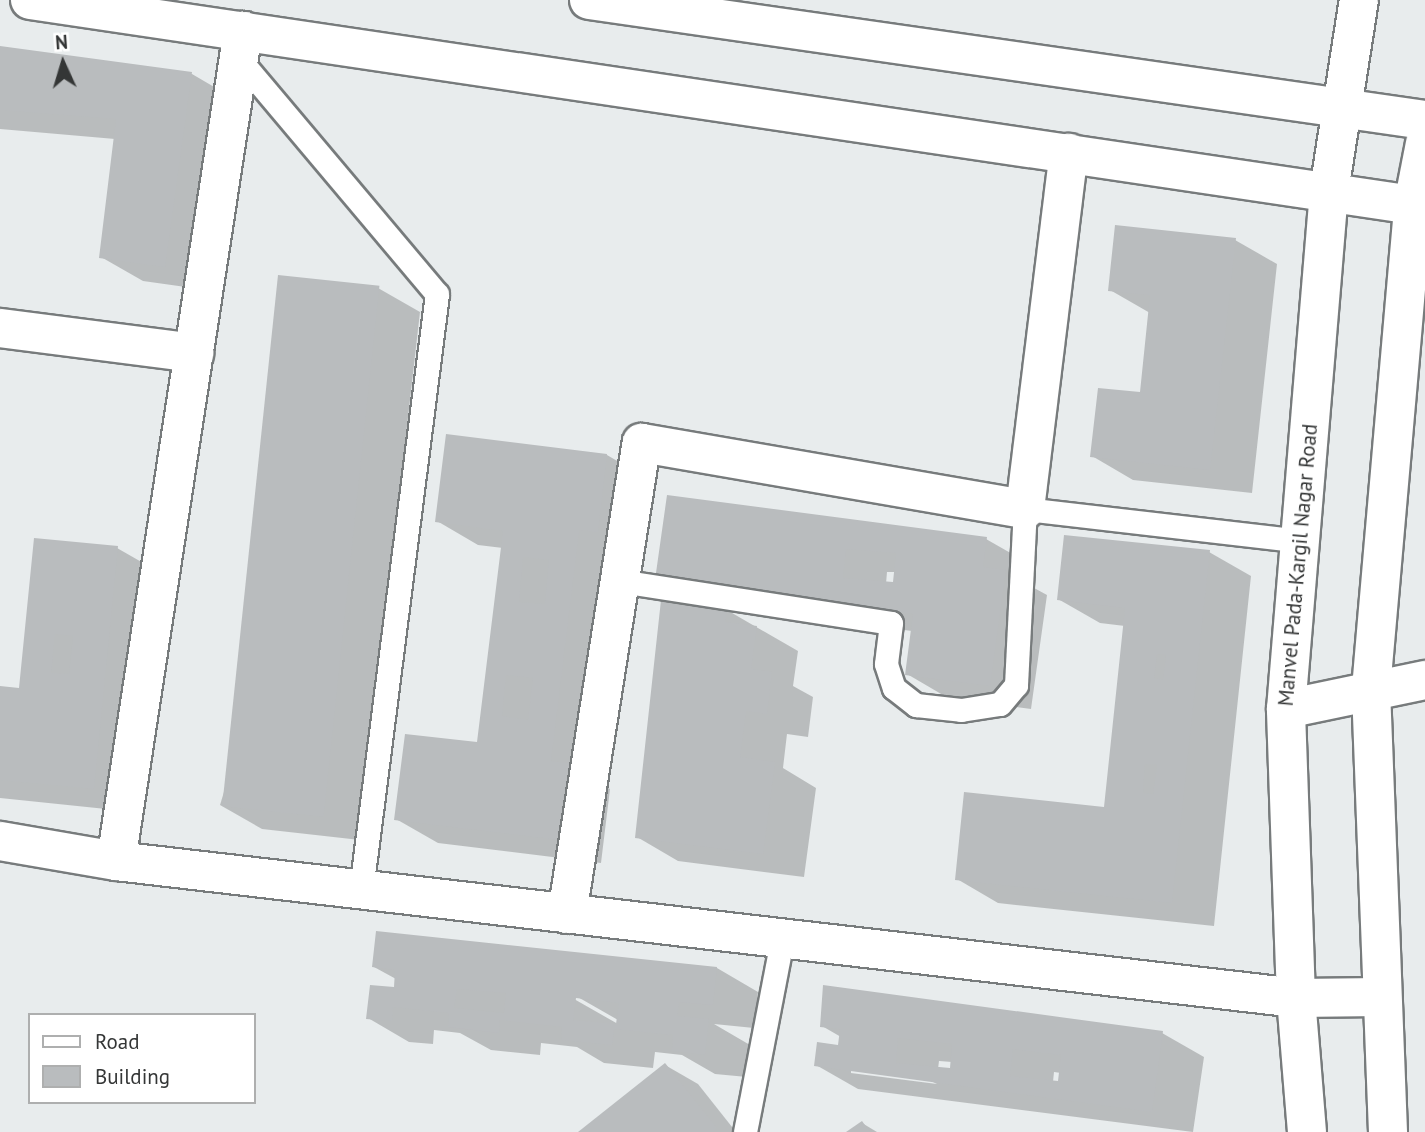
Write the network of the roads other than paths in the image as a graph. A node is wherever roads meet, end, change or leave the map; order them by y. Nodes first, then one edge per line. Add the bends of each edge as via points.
1 (30, 0) edge
2 (589, 0) edge
3 (1359, 0) edge
4 (181, 11) edge
5 (241, 45) junction
6 (1342, 111) junction
7 (1425, 120) edge
8 (1425, 143) edge
9 (1069, 153) junction
10 (1329, 191) junction
11 (1413, 205) junction
12 (0, 328) edge
13 (194, 354) junction
14 (1025, 509) junction
15 (1300, 541) junction
16 (620, 581) junction
17 (1425, 680) edge
18 (1371, 690) junction
19 (1286, 709) junction
20 (0, 841) edge
21 (116, 861) junction
22 (361, 890) junction
23 (568, 914) junction
24 (782, 939) junction
25 (1381, 997) junction
26 (1296, 998) junction
27 (745, 1132) edge
28 (1307, 1132) edge
29 (1388, 1132) edge

1 - 4 street
2 - 6 street
3 - 6 street, Manvel Pada-Kargil Nagar Road
4 - 5 street
5 - 9 street
5 - 13 street
5 - 22 lane via 437,294
6 - 7 street
6 - 10 street, Manvel Pada-Kargil Nagar Road
8 - 11 street
9 - 10 street
9 - 14 street
10 - 11 street
10 - 15 street, Manvel Pada-Kargil Nagar Road
11 - 18 street
12 - 13 street
13 - 21 street
14 - 15 lane
14 - 16 street via 642,443
14 - 16 lane via 1016,685 1000,704 961,710 916,705 894,688 886,664 891,623
15 - 19 street, Manvel Pada-Kargil Nagar Road
16 - 23 street
17 - 18 street
18 - 19 street
18 - 25 street
19 - 26 street, Manvel Pada-Kargil Nagar Road
20 - 21 street
21 - 22 street
22 - 23 street
23 - 24 street
24 - 26 street
24 - 27 lane
25 - 26 street
25 - 29 street
26 - 28 street, Manvel Pada-Kargil Nagar Road

